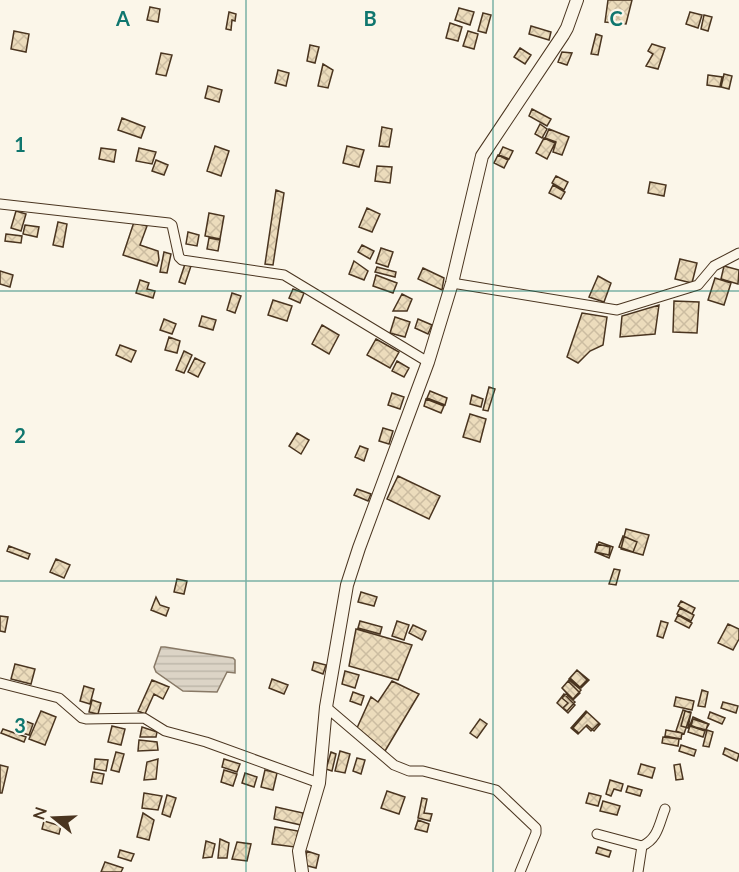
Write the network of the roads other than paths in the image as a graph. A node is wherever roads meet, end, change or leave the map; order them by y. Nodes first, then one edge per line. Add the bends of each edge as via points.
1 (577, 0) edge
2 (0, 204) edge
3 (739, 253) edge
4 (452, 283) junction
5 (428, 362) junction
6 (0, 683) edge
7 (326, 707) junction
8 (319, 783) junction
9 (664, 809) dead end
10 (597, 834) dead end
11 (642, 846) junction
12 (302, 872) edge
13 (520, 872) edge
14 (638, 872) edge

1 - 4 street via 567,28 482,156
2 - 5 street via 169,223 182,260 284,275
3 - 4 street via 714,266 698,285 617,310
4 - 5 street
5 - 7 street via 347,585
6 - 8 street via 59,698 86,719 144,718 165,731
7 - 8 street
7 - 13 street via 400,769 496,790 536,828
8 - 12 street via 299,851
9 - 11 street via 654,838
10 - 11 street
11 - 14 street

